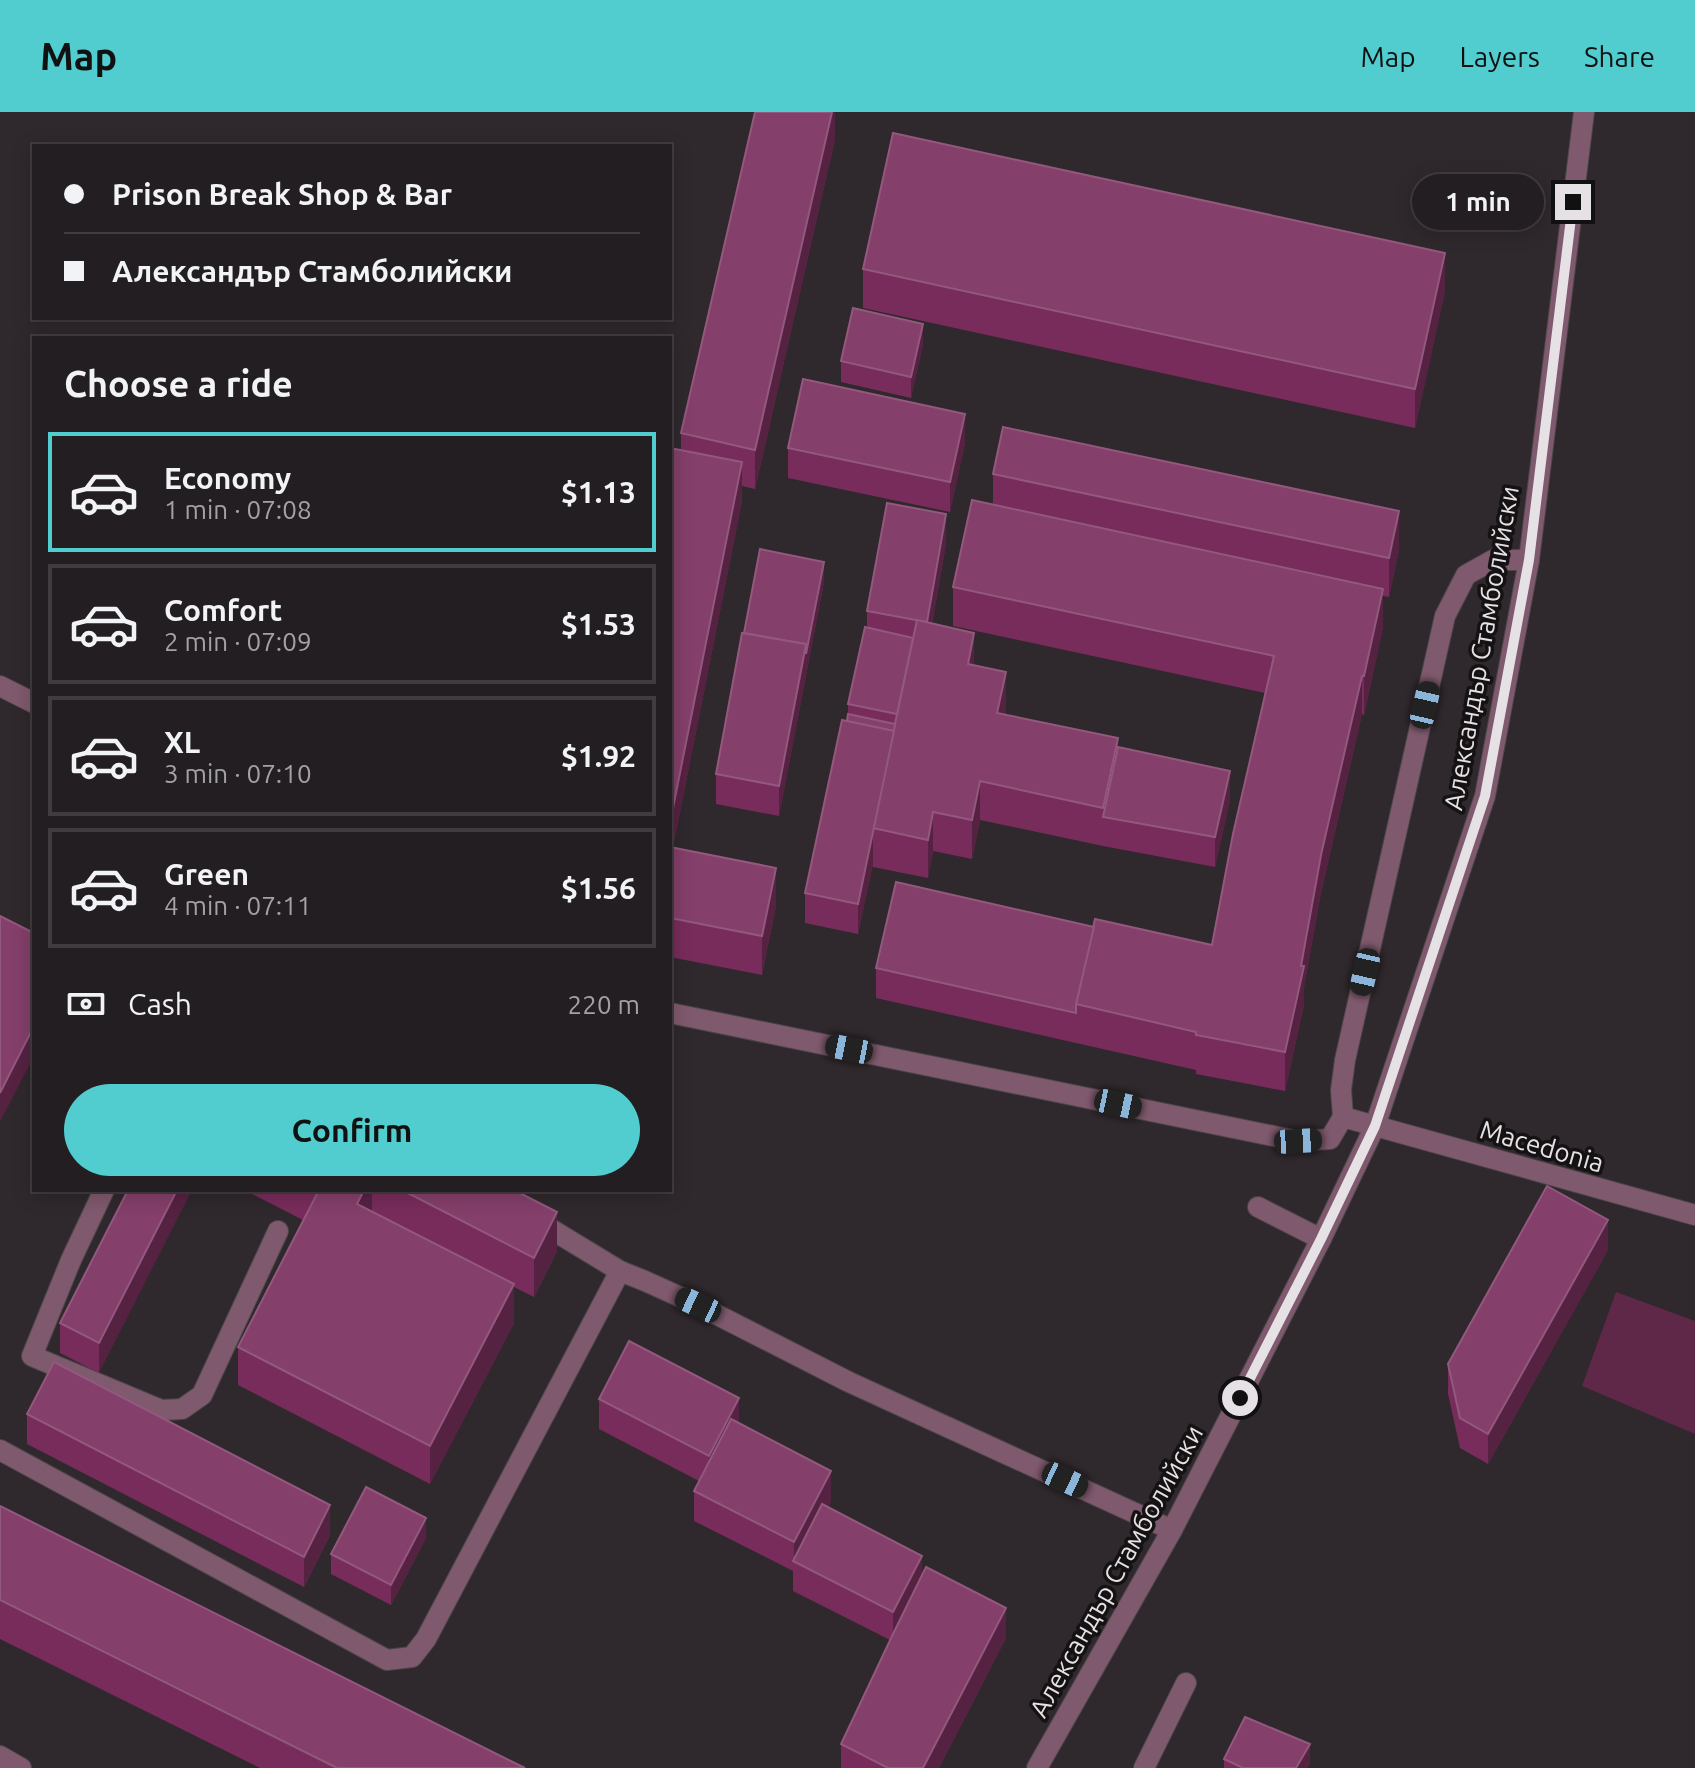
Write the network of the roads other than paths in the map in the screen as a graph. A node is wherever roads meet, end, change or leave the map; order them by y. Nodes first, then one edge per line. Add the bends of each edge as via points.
1 (1584, 112) edge
2 (1529, 560) junction
3 (0, 686) edge
4 (32, 702) edge
5 (672, 1013) edge
6 (1343, 1117) junction
7 (1375, 1126) junction
8 (103, 1192) edge
9 (513, 1206) edge
10 (1258, 1207) dead end
11 (1695, 1215) edge
12 (278, 1231) dead end
13 (1321, 1239) junction
14 (620, 1271) junction
15 (0, 1450) edge
16 (1172, 1530) junction
17 (1186, 1683) dead end
18 (0, 1756) edge
19 (21, 1768) edge
20 (1037, 1768) edge
21 (1144, 1768) edge

1 - 2 street, Александър Стамболийски
2 - 6 street via 1493,560 1466,575 1445,616 1345,1060
2 - 7 street, Александър Стамболийски via 1485,796
3 - 4 street
5 - 6 street via 1298,1141 1330,1139
6 - 7 street, Macedonia
7 - 11 street, Macedonia
7 - 13 street, Александър Стамболийски
8 - 12 street via 32,1356 161,1410 182,1409 202,1395
9 - 14 street
10 - 13 street
13 - 16 street, Александър Стамболийски
14 - 15 street via 412,1657 387,1660
14 - 16 street
16 - 20 street, Александър Стамболийски
17 - 21 street
18 - 19 street

